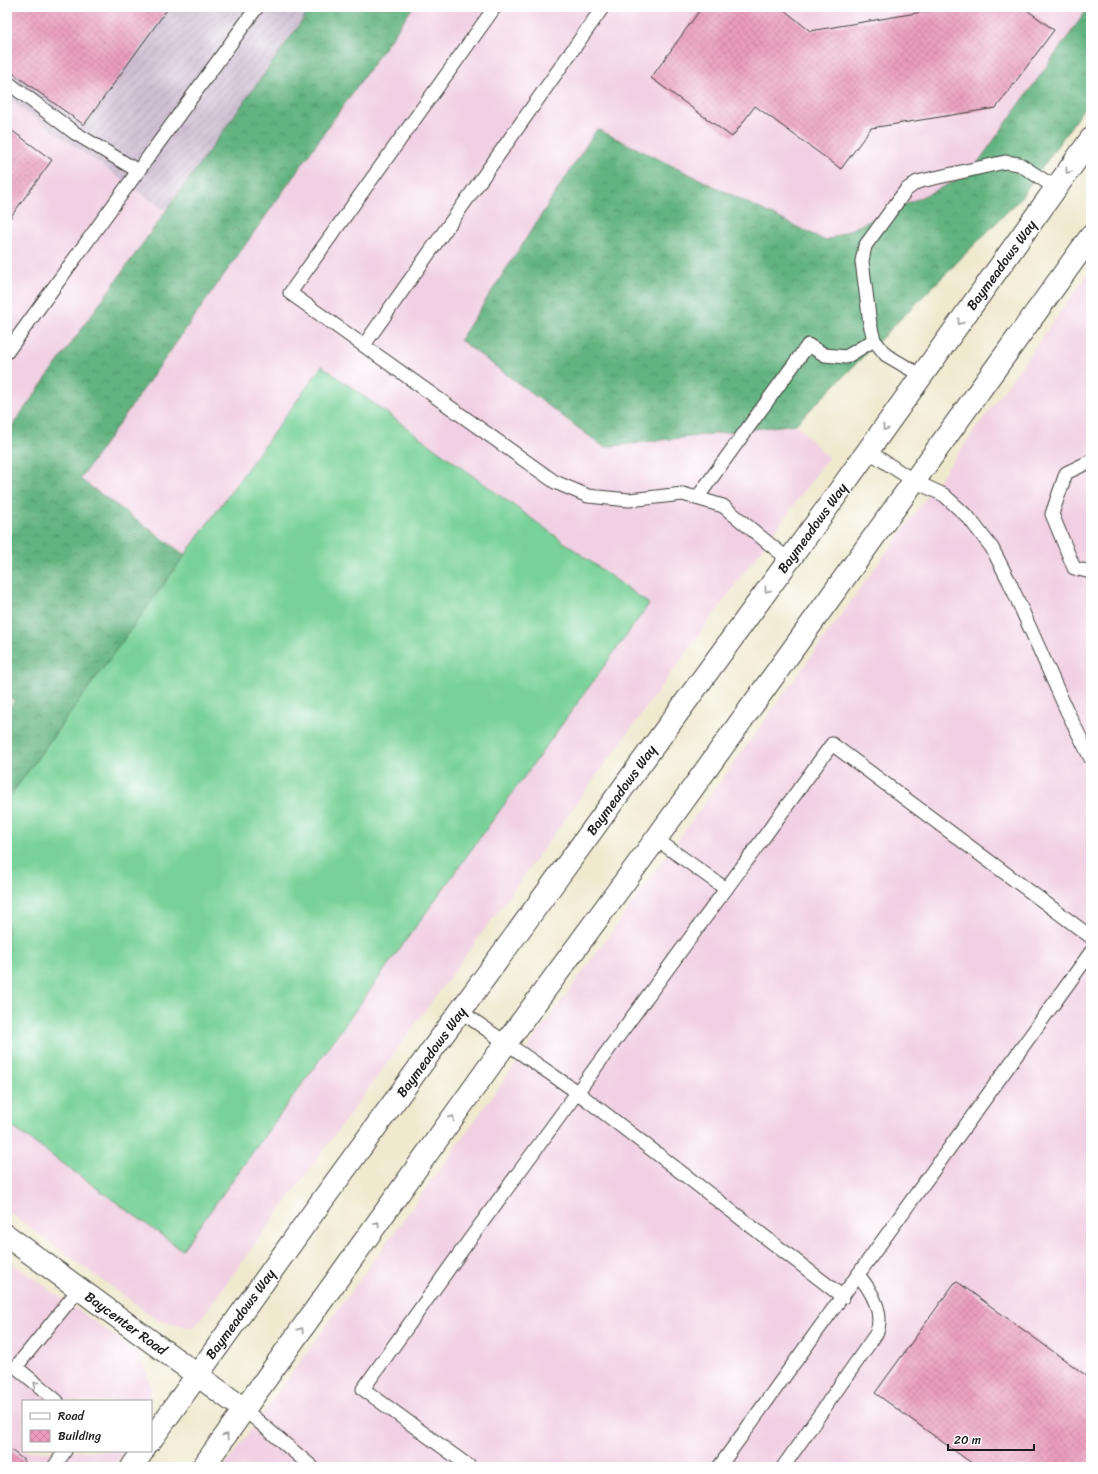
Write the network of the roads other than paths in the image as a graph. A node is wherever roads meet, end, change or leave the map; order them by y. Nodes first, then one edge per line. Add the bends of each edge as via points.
1 (257, 7) edge
2 (495, 7) edge
3 (603, 7) edge
4 (7, 82) edge
5 (1091, 139) edge
6 (138, 171) junction
7 (1056, 188) junction
8 (1091, 236) edge
9 (874, 340) junction
10 (364, 346) junction
11 (7, 352) edge
12 (922, 376) junction
13 (868, 451) junction
14 (1091, 462) edge
15 (914, 481) junction
16 (697, 498) junction
17 (789, 560) junction
18 (1091, 572) edge
19 (1091, 759) edge
20 (656, 839) junction
21 (726, 889) junction
22 (1091, 937) edge
23 (1091, 952) edge
24 (460, 1011) junction
25 (506, 1043) junction
26 (577, 1092) junction
27 (7, 1236) edge
28 (858, 1275) junction
29 (79, 1289) junction
30 (843, 1297) junction
31 (196, 1375) junction
32 (56, 1400) edge
33 (245, 1410) junction
34 (152, 1439) edge
35 (64, 1452) edge
36 (143, 1452) edge
37 (54, 1467) edge
38 (132, 1467) edge
39 (203, 1467) edge
40 (312, 1467) edge
41 (470, 1467) edge
42 (719, 1467) edge
43 (783, 1467) edge

1 - 6 lane
2 - 10 lane via 290,293
3 - 10 lane
4 - 6 lane via 75,133
5 -> 7 street, Baymeadows Way
6 - 11 lane
7 - 9 lane via 1019,164 1005,162 917,182 906,190 865,246 862,261
7 -> 12 street, Baymeadows Way
8 - 15 street
9 - 12 lane via 886,354
9 - 16 lane via 846,356 825,355 808,345
10 - 16 lane via 555,482 588,496 629,500 683,494
12 -> 13 street, Baymeadows Way
13 - 15 lane
13 - 17 street, Baymeadows Way
14 - 18 lane via 1066,473 1052,514 1074,568
15 - 19 lane via 944,495 969,518 992,548
15 - 20 street
16 - 17 lane via 723,506
17 -> 24 street, Baymeadows Way
20 - 21 lane
20 - 25 street
21 - 22 lane via 832,744
21 - 26 lane
23 - 28 lane
24 - 25 lane
24 - 31 street, Baymeadows Way
25 - 26 lane
33 -> 25 street
26 - 30 lane
26 - 41 lane via 364,1389
27 - 29 street, Baycenter Road
28 - 30 lane
28 - 43 lane via 869,1289 878,1309 876,1334
29 - 31 street, Baycenter Road
32 -> 29 lane via 16,1367
30 - 42 lane
31 - 33 street, Baycenter Road
31 - 34 street, Baymeadows Way
39 -> 33 street
33 - 40 lane
35 - 37 lane
36 - 38 street

